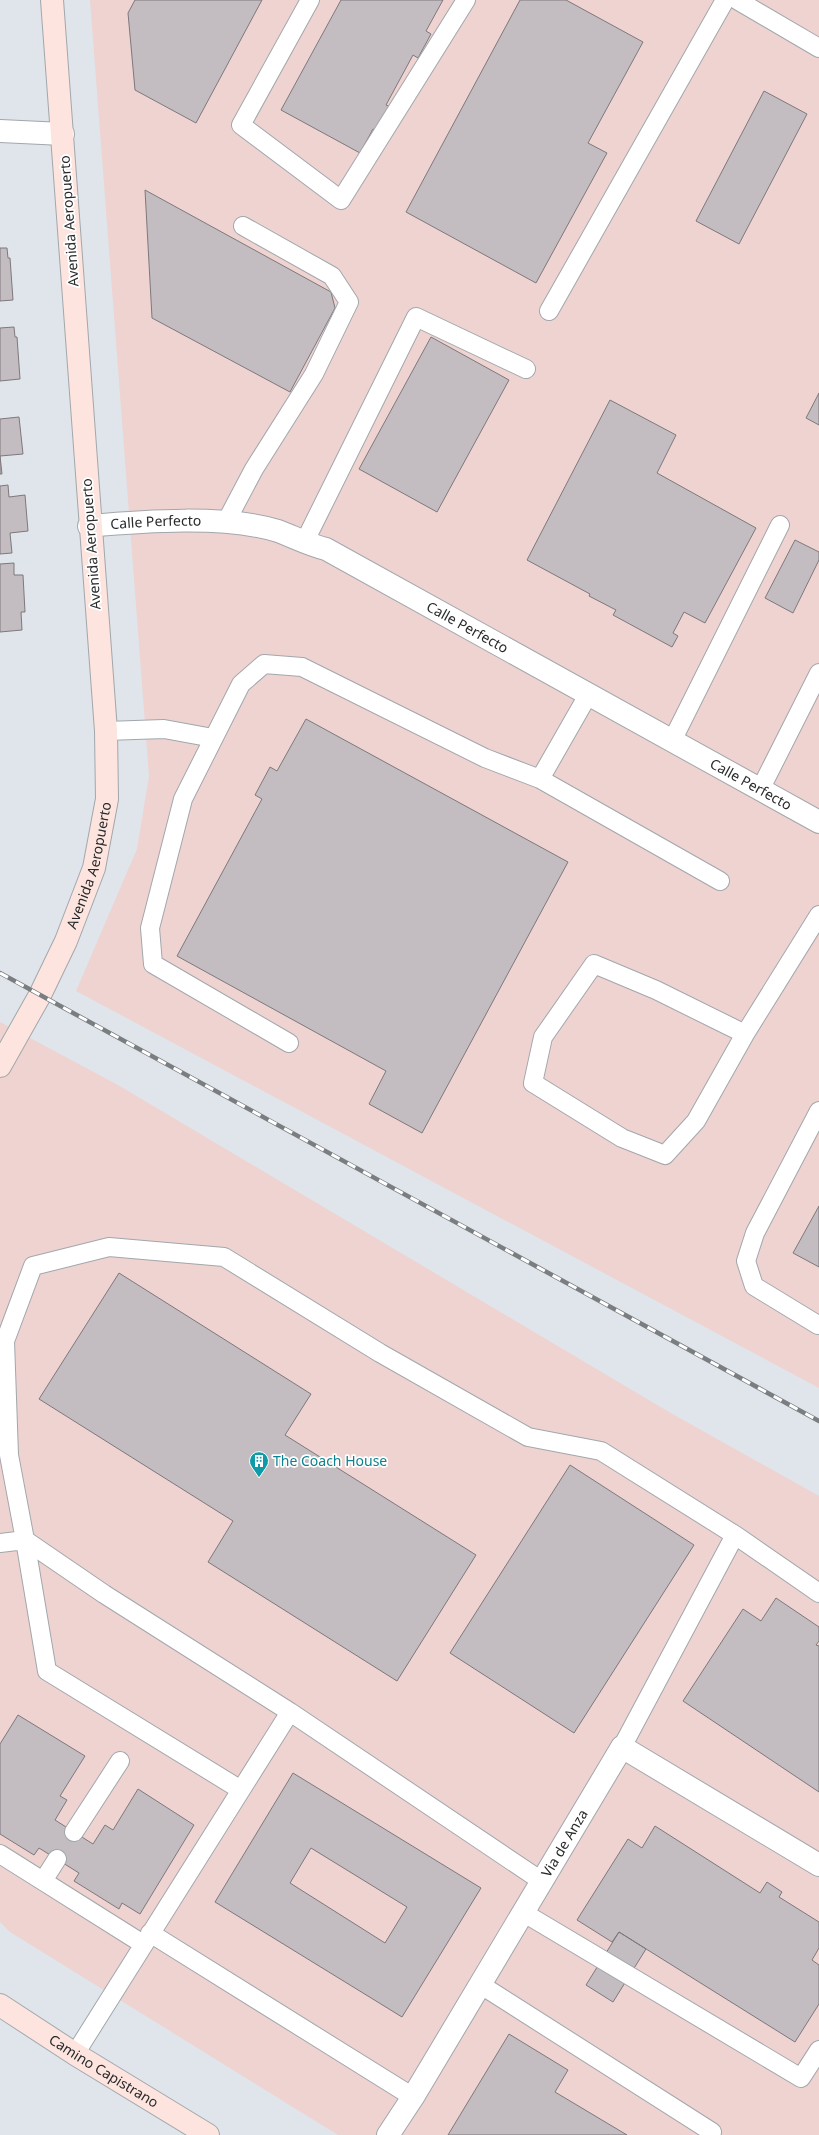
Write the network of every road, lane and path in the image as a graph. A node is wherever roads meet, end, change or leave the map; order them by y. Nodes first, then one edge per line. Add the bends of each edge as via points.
1 (52, 0) edge
2 (310, 0) edge
3 (466, 0) edge
4 (725, 0) edge
5 (737, 0) edge
6 (760, 6) edge
7 (819, 48) edge
8 (0, 131) edge
9 (62, 134) junction
10 (243, 226) dead end
11 (549, 310) dead end
12 (526, 369) dead end
13 (226, 522) junction
14 (89, 526) junction
15 (780, 526) dead end
16 (304, 543) junction
17 (819, 673) edge
18 (588, 695) junction
19 (106, 731) junction
20 (213, 738) junction
21 (672, 741) junction
22 (540, 779) junction
23 (760, 790) junction
24 (819, 822) edge
25 (720, 881) dead end
26 (819, 915) edge
27 (745, 1034) junction
28 (289, 1043) dead end
29 (0, 1066) edge
30 (819, 1111) edge
31 (818, 1325) dead end
32 (735, 1535) junction
33 (25, 1540) junction
34 (0, 1543) edge
35 (819, 1593) edge
36 (290, 1712) junction
37 (622, 1747) junction
38 (120, 1761) dead end
39 (241, 1790) junction
40 (74, 1832) dead end
41 (0, 1854) edge
42 (57, 1859) dead end
43 (819, 1865) edge
44 (43, 1881) junction
45 (543, 1882) junction
46 (524, 1913) junction
47 (146, 1939) junction
48 (481, 1985) junction
49 (0, 2005) edge
50 (819, 2050) edge
51 (75, 2054) junction
52 (413, 2097) junction
53 (712, 2132) dead end
54 (208, 2135) edge
55 (388, 2135) edge

1 - 9 street, Avenida Aeropuerto
2 - 3 lane via 241,125 341,200
4 - 11 lane
5 - 6 lane
6 - 7 lane
8 - 9 street
9 - 14 street, Avenida Aeropuerto
10 - 13 lane via 332,276 349,302 314,374 254,469
12 - 16 lane via 416,317
13 - 14 street, Calle Perfecto via 132,522
13 - 16 street, Calle Perfecto via 277,531
14 - 19 street, Avenida Aeropuerto
15 - 21 lane
16 - 18 street, Calle Perfecto via 326,549
17 - 23 lane
18 - 21 street, Calle Perfecto
18 - 22 lane
19 - 20 lane via 164,729
19 - 29 street, Avenida Aeropuerto via 107,799 94,868 66,941
20 - 22 lane via 241,684 264,664 302,667 485,758
20 - 28 lane via 183,799 150,928 153,964
21 - 23 street, Calle Perfecto
22 - 25 lane
23 - 24 street, Calle Perfecto
26 - 27 lane
27 - 27 lane via 656,990 594,964 543,1037 533,1083 622,1138 665,1155 696,1121
30 - 31 lane via 755,1233 746,1261 754,1286
32 - 33 lane via 601,1451 528,1436 380,1353 224,1257 109,1247 33,1266 5,1341 9,1455
32 - 35 lane
32 - 37 lane
33 - 34 lane
33 - 36 lane via 104,1594
33 - 39 lane via 47,1671
36 - 39 lane
36 - 45 lane
37 - 43 street
37 - 45 street, Via de Anza
38 - 40 lane
39 - 47 lane
41 - 44 lane
42 - 44 lane
44 - 47 lane
45 - 46 street, Via de Anza
46 - 48 street, Via de Anza
46 - 50 lane via 801,2078
47 - 51 lane
47 - 52 lane
48 - 52 street, Via de Anza
48 - 53 lane
49 - 51 street, Camino Capistrano
51 - 54 street, Camino Capistrano
52 - 55 street, Via de Anza

